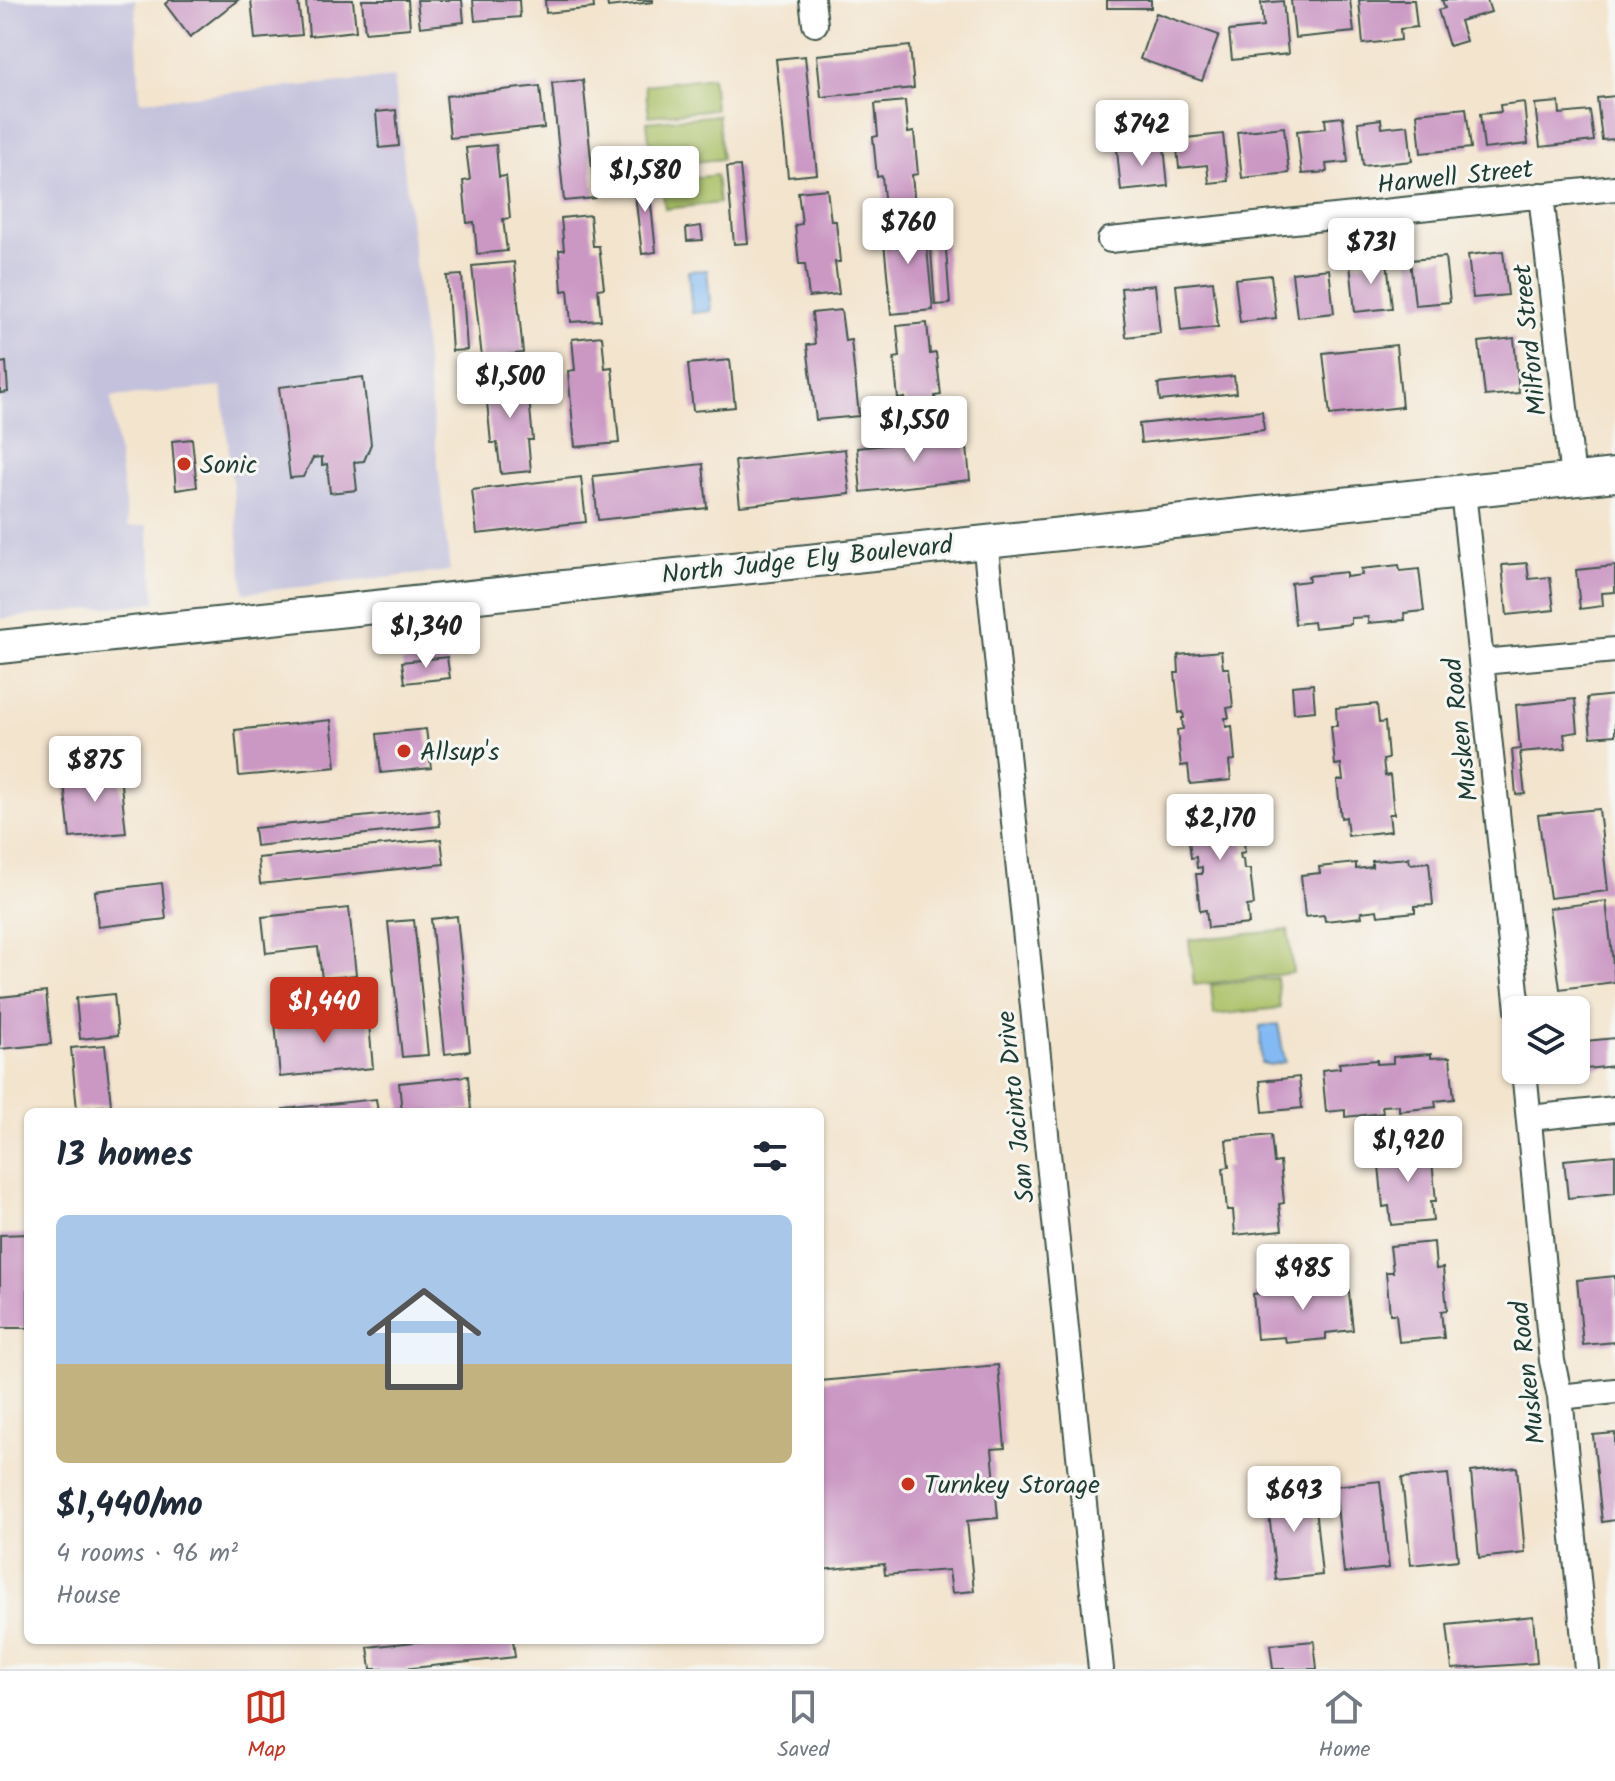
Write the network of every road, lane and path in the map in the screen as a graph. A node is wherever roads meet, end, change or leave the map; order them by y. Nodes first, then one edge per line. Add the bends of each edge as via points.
1 (1615, 188) edge
2 (1541, 195) junction
3 (1110, 240) dead end
4 (1615, 475) edge
5 (1573, 479) junction
6 (1463, 491) junction
7 (985, 540) junction
8 (0, 647) edge
9 (1615, 650) edge
10 (1482, 662) junction
11 (1517, 996) edge
12 (1526, 1084) edge
13 (1615, 1109) edge
14 (1530, 1118) junction
15 (1615, 1391) edge
16 (1560, 1397) junction
17 (1101, 1669) edge
18 (1587, 1669) edge

1 - 2 street, Harwell Street
2 - 3 street, Harwell Street
2 - 5 street, Milford Street
4 - 5 main road, North Judge Ely Boulevard
5 - 6 main road, North Judge Ely Boulevard
6 - 7 main road, North Judge Ely Boulevard
6 - 10 street, Musken Road
7 - 8 main road, North Judge Ely Boulevard
7 - 17 street, San Jacinto Drive
9 - 10 street
10 - 11 street, Musken Road
12 - 14 street, Musken Road
13 - 14 street
14 - 16 street, Musken Road via 1552,1361
15 - 16 street
16 - 18 street, Musken Road

